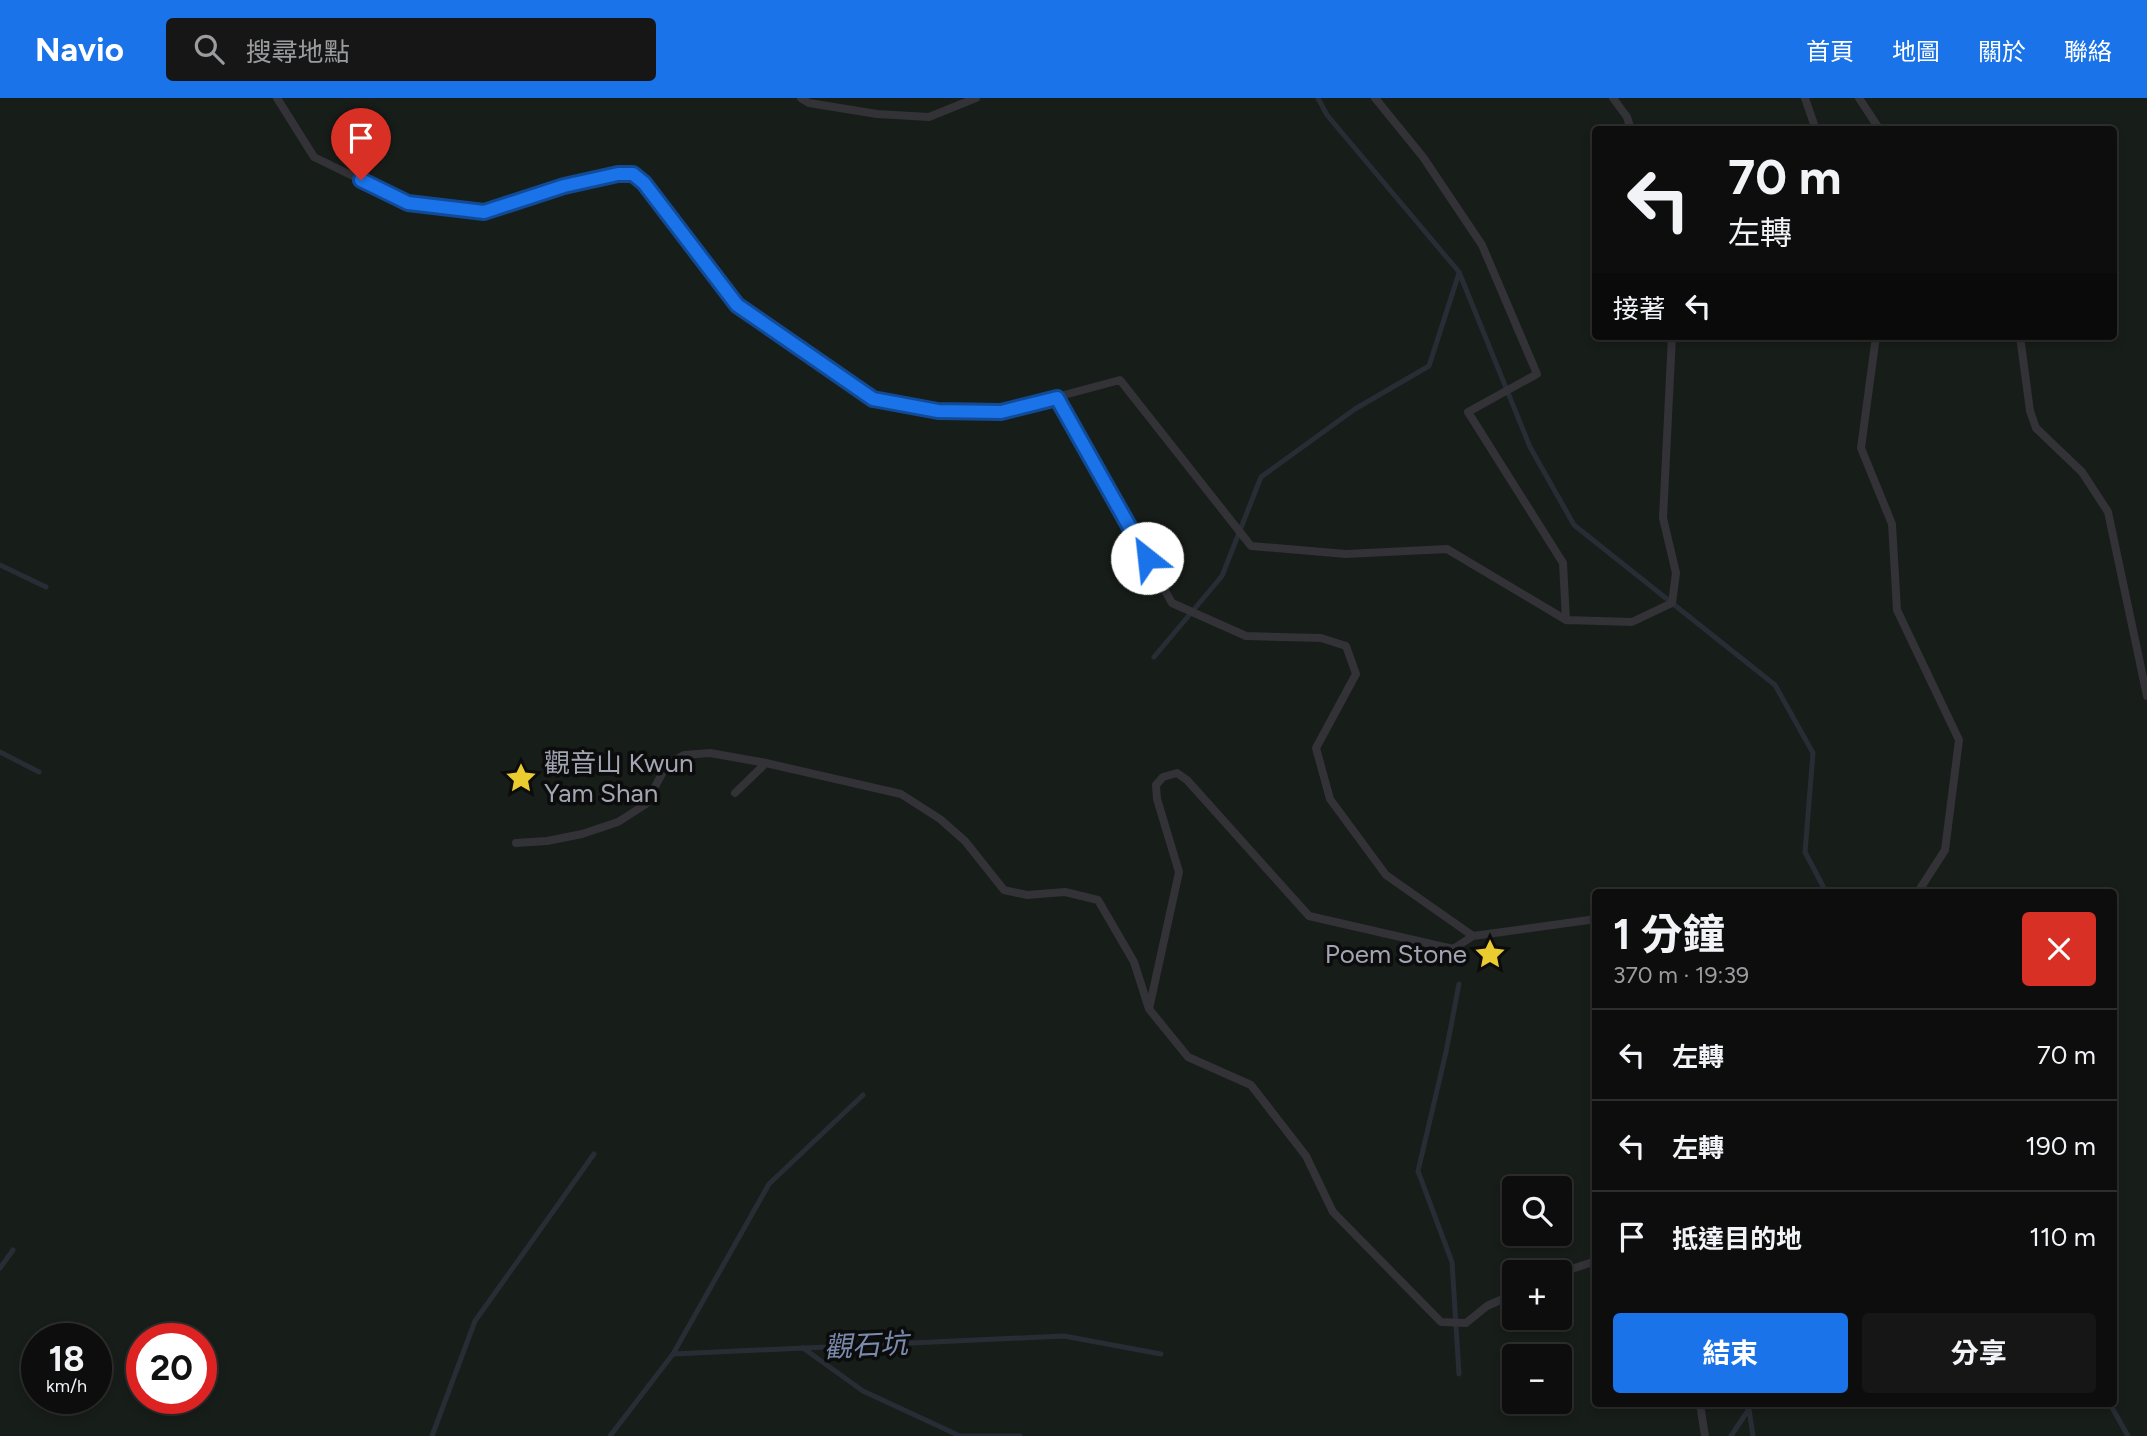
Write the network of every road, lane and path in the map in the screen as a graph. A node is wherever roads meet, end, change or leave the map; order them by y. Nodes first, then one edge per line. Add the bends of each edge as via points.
1 (276, 98) edge
2 (801, 98) edge
3 (976, 98) edge
4 (1375, 98) edge
5 (1614, 98) edge
6 (1805, 98) edge
7 (1859, 98) edge
8 (1630, 126) edge
9 (1815, 126) edge
10 (1877, 126) edge
11 (1672, 340) edge
12 (1875, 340) edge
13 (2021, 340) edge
14 (1057, 398) junction
15 (1566, 620) junction
16 (2147, 696) edge
17 (766, 762) junction
18 (735, 793) dead end
19 (516, 843) dead end
20 (1920, 889) edge
21 (1592, 920) edge
22 (1473, 936) junction
23 (1149, 1009) junction
24 (1592, 1262) edge
25 (1572, 1269) edge
26 (1502, 1299) edge
27 (1700, 1407) edge
28 (1704, 1436) edge

1 - 14 lane via 314,158 408,203 484,212 564,186 633,174 737,305 873,399 938,411 1001,412
2 - 3 lane via 877,114 929,117
4 - 15 lane via 1423,157 1482,245 1536,374 1468,412 1563,562
5 - 8 lane
6 - 9 lane
7 - 10 lane
11 - 15 lane via 1663,518 1676,573 1672,603 1632,622
12 - 20 lane via 1861,449 1892,524 1897,610 1959,740 1945,850
13 - 16 lane via 2036,428 2082,472 2108,512
14 - 15 lane via 1120,380 1251,546 1346,554 1447,549
14 - 22 lane via 1172,603 1246,636 1321,638 1346,646 1356,674 1316,748 1329,799 1386,875
17 - 18 lane
17 - 19 lane via 709,753 684,755 667,764 646,804 618,822 582,834
17 - 23 lane via 901,794 965,841 1004,890 1027,895 1065,892 1098,900 1134,962
21 - 22 lane
22 - 23 lane via 1453,949 1309,916 1187,780 1170,774 1156,785 1157,799 1179,872
23 - 26 lane via 1188,1057 1251,1086 1306,1156 1333,1212 1441,1322 1466,1322
24 - 25 lane
27 - 28 lane

